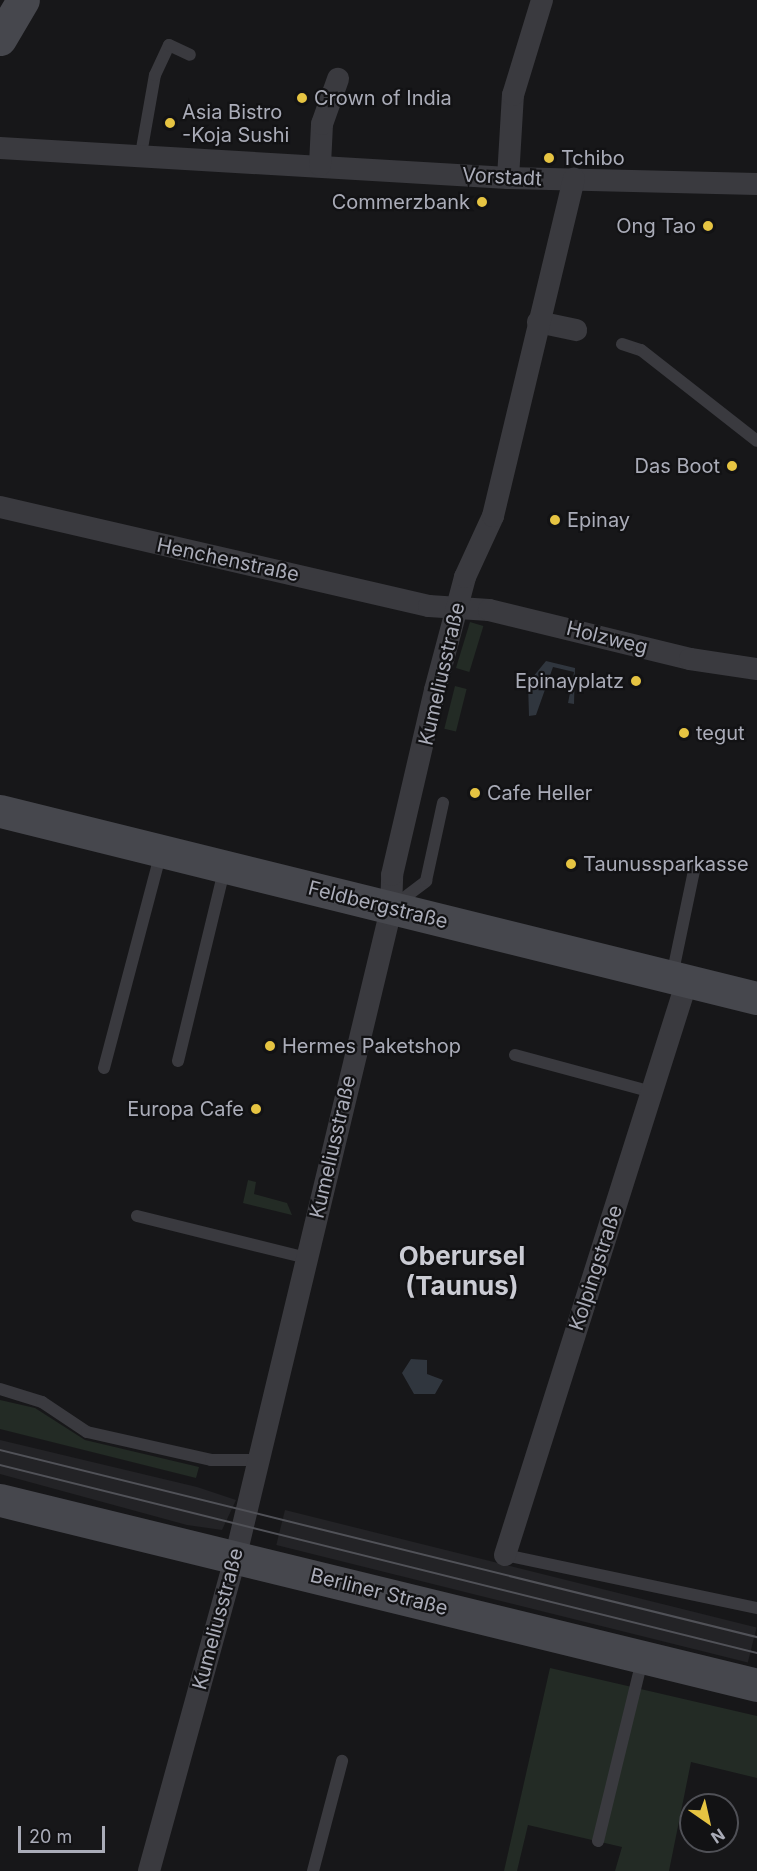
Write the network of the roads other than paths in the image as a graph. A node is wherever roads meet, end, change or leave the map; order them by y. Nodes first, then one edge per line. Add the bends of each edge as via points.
1 (23, 0) edge
2 (542, 0) edge
3 (0, 39) edge
4 (190, 55) dead end
5 (338, 79) dead end
6 (0, 148) edge
7 (141, 154) junction
8 (320, 165) junction
9 (508, 178) junction
10 (574, 179) junction
11 (757, 184) edge
12 (538, 322) junction
13 (576, 330) dead end
14 (622, 344) dead end
15 (757, 441) edge
16 (0, 507) edge
17 (456, 611) junction
18 (757, 669) edge
19 (443, 803) dead end
20 (0, 811) edge
21 (162, 851) junction
22 (225, 866) junction
23 (694, 871) dead end
24 (390, 909) junction
25 (679, 980) junction
26 (757, 998) edge
27 (515, 1055) dead end
28 (178, 1061) dead end
29 (104, 1068) dead end
30 (652, 1092) junction
31 (137, 1216) dead end
32 (307, 1258) junction
33 (0, 1389) edge
34 (259, 1460) junction
35 (0, 1500) edge
36 (505, 1555) joint
37 (235, 1559) junction
38 (757, 1608) edge
39 (644, 1656) junction
40 (757, 1685) edge
41 (342, 1761) dead end
42 (598, 1841) dead end
43 (149, 1871) edge
44 (313, 1871) edge

1 - 3 street
2 - 9 street via 513,95
4 - 7 lane via 169,45 155,75
5 - 8 street via 322,124
6 - 7 street, Vorstadt
7 - 8 street, Vorstadt
8 - 9 street, Vorstadt
9 - 10 street, Vorstadt
10 - 11 street, Vorstadt
10 - 12 street, Kumeliusstraße
12 - 13 street
12 - 17 street, Kumeliusstraße via 493,516
14 - 15 lane via 641,350
16 - 17 street, Henchenstraße
17 - 18 street, Holzweg via 489,610 700,662
17 - 24 street, Kumeliusstraße via 392,875
19 - 24 lane via 426,881
20 - 21 street, Feldbergstraße
21 - 22 street, Feldbergstraße
21 - 29 lane
22 - 24 street, Feldbergstraße
22 - 28 lane
23 - 25 lane
24 - 25 street, Feldbergstraße
24 - 32 street, Kumeliusstraße
25 - 26 street, Feldbergstraße
25 - 30 street, Kolpingstraße
27 - 30 lane
30 - 36 street, Kolpingstraße
31 - 32 lane
32 - 34 street, Kumeliusstraße
33 - 34 lane via 42,1402 87,1432 211,1460
34 - 37 street, Kumeliusstraße
35 - 37 street, Berliner Straße
36 - 38 lane
37 - 39 street, Berliner Straße
37 - 43 street, Kumeliusstraße
39 - 40 street, Berliner Straße
39 - 42 lane
41 - 44 lane

